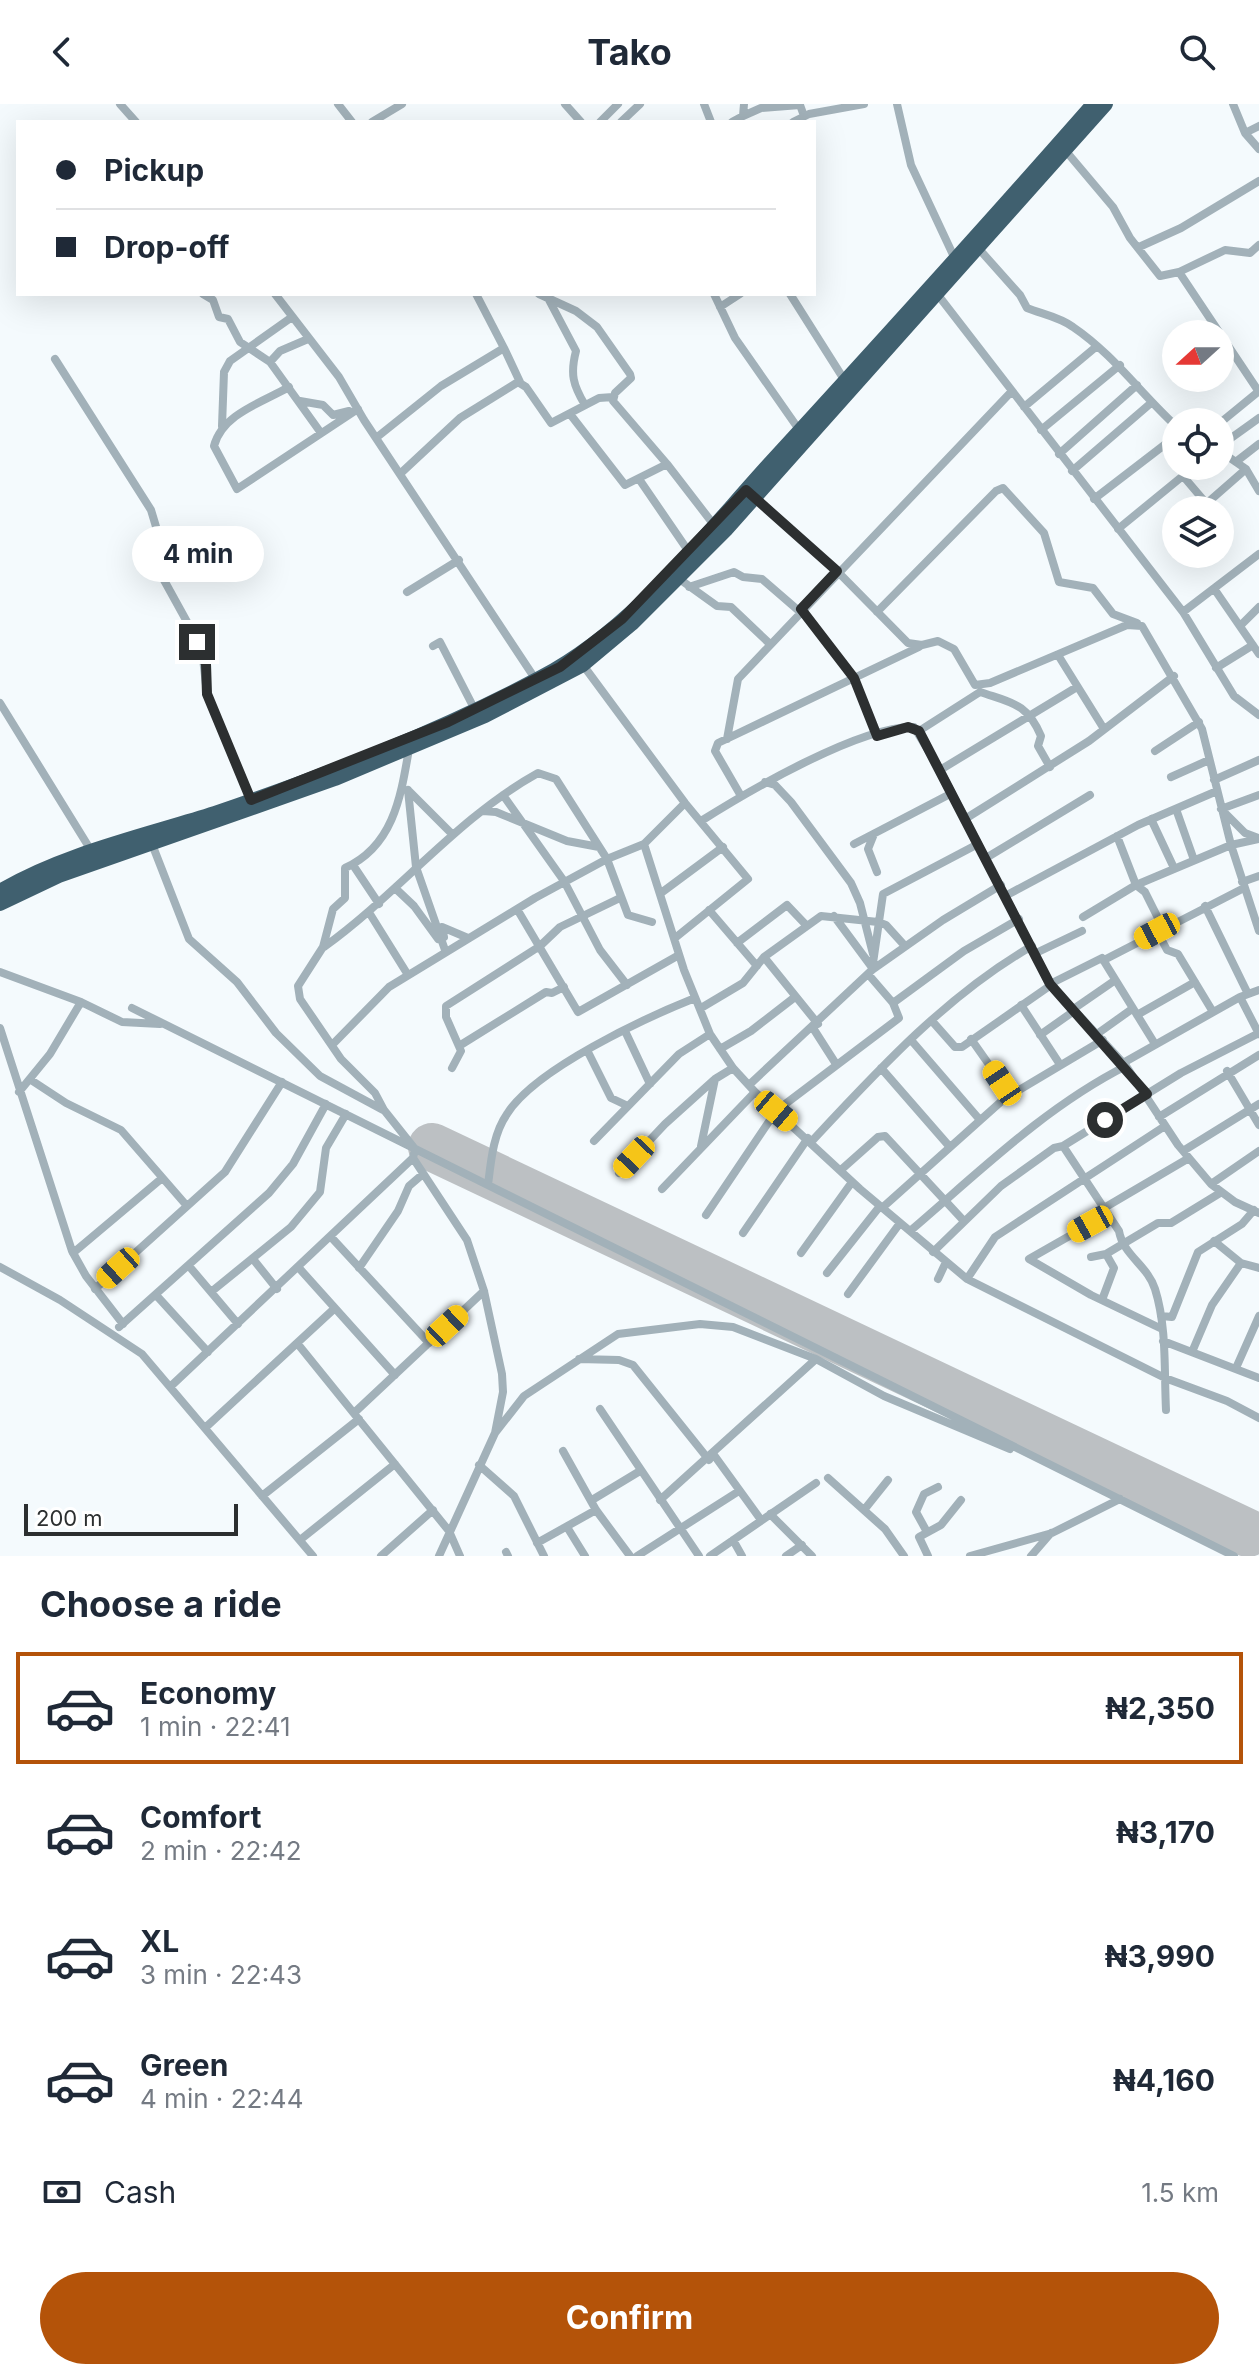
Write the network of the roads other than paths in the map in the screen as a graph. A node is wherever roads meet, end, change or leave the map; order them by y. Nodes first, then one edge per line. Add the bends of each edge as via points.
1 (120, 104) edge
2 (338, 104) edge
3 (402, 104) edge
4 (565, 104) edge
5 (618, 104) edge
6 (640, 104) edge
7 (744, 104) edge
8 (864, 104) edge
9 (897, 104) edge
10 (1093, 104) edge
11 (1106, 104) edge
12 (1233, 104) edge
13 (805, 110) edge
14 (743, 116) junction
15 (134, 120) edge
16 (350, 120) edge
17 (375, 120) edge
18 (579, 120) edge
19 (602, 120) edge
20 (623, 120) edge
21 (736, 120) edge
22 (1259, 126) edge
23 (1245, 133) junction
24 (1259, 149) edge
25 (1065, 150) junction
26 (1259, 181) edge
27 (1259, 245) edge
28 (1139, 247) junction
29 (979, 249) junction
30 (956, 260) junction
31 (1179, 272) junction
32 (938, 295) junction
33 (206, 296) edge
34 (276, 296) edge
35 (477, 296) edge
36 (542, 296) edge
37 (715, 296) edge
38 (737, 296) edge
39 (791, 296) edge
40 (549, 300) junction
41 (720, 307) junction
42 (292, 317) junction
43 (308, 339) junction
44 (249, 346) junction
45 (1097, 346) junction
46 (504, 348) junction
47 (55, 359) dead end
48 (270, 362) junction
49 (1120, 365) junction
50 (1255, 378) edge
51 (846, 381) junction
52 (520, 382) junction
53 (1137, 385) junction
54 (289, 387) junction
55 (1012, 391) junction
56 (1259, 392) edge
57 (613, 397) junction
58 (300, 401) junction
59 (1151, 403) junction
60 (585, 405) junction
61 (1024, 407) junction
62 (358, 409) junction
63 (1234, 412) edge
64 (1162, 413) edge
65 (570, 414) junction
66 (1259, 418) edge
67 (222, 426) junction
68 (1041, 430) junction
69 (800, 431) junction
70 (321, 433) junction
71 (1234, 437) edge
72 (376, 438) junction
73 (1259, 444) edge
74 (1162, 447) edge
75 (1059, 454) junction
76 (1234, 459) edge
77 (1237, 461) junction
78 (667, 464) junction
79 (1246, 469) junction
80 (1072, 471) junction
81 (401, 473) junction
82 (639, 479) junction
83 (1178, 480) edge
84 (1186, 480) edge
85 (1259, 491) edge
86 (750, 494) junction
87 (1200, 496) edge
88 (1220, 496) edge
89 (1094, 499) junction
90 (714, 525) junction
91 (1118, 529) junction
92 (689, 552) junction
93 (1259, 554) edge
94 (459, 560) junction
95 (837, 571) junction
96 (684, 583) junction
97 (1215, 590) junction
98 (407, 592) dead end
99 (1259, 607) edge
100 (800, 610) junction
101 (877, 612) junction
102 (1183, 612) junction
103 (1137, 623) junction
104 (1240, 626) junction
105 (770, 644) junction
106 (922, 645) junction
107 (433, 646) dead end
108 (1256, 650) edge
109 (1058, 655) junction
110 (583, 665) junction
111 (1216, 668) junction
112 (1174, 676) junction
113 (854, 678) junction
114 (536, 680) junction
115 (1077, 687) junction
116 (0, 703) edge
117 (475, 710) junction
118 (1032, 714) junction
119 (1259, 715) edge
120 (1199, 722) junction
121 (1104, 729) junction
122 (919, 731) junction
123 (877, 736) junction
124 (727, 739) junction
125 (409, 749) junction
126 (1155, 751) dead end
127 (1209, 760) junction
128 (1259, 760) edge
129 (1050, 767) junction
130 (940, 770) junction
131 (1171, 777) dead end
132 (1214, 780) junction
133 (765, 782) junction
134 (406, 787) junction
135 (1217, 791) junction
136 (952, 793) junction
137 (503, 795) junction
138 (1090, 795) dead end
139 (1259, 795) edge
140 (741, 796) junction
141 (251, 800) junction
142 (685, 803) junction
143 (1176, 809) junction
144 (1221, 809) junction
145 (479, 812) junction
146 (965, 819) junction
147 (1151, 819) junction
148 (701, 821) junction
149 (524, 824) junction
150 (874, 833) junction
151 (453, 835) junction
152 (1117, 836) junction
153 (1259, 839) edge
154 (152, 844) junction
155 (644, 844) junction
156 (854, 844) dead end
157 (978, 844) junction
158 (1231, 845) junction
159 (599, 847) junction
160 (723, 847) junction
161 (95, 858) junction
162 (986, 858) junction
163 (607, 859) junction
164 (1194, 860) junction
165 (353, 865) junction
166 (416, 867) junction
167 (1174, 868) junction
168 (877, 872) dead end
169 (1259, 876) edge
170 (564, 881) junction
171 (1001, 885) junction
172 (1136, 885) junction
173 (1243, 885) junction
174 (395, 888) junction
175 (0, 891) edge
176 (661, 893) junction
177 (1007, 895) junction
178 (620, 898) junction
179 (0, 904) edge
180 (379, 904) junction
181 (1205, 906) junction
182 (517, 909) junction
183 (709, 910) junction
184 (370, 914) junction
185 (583, 915) junction
186 (834, 915) junction
187 (1083, 917) dead end
188 (864, 918) junction
189 (1019, 919) junction
190 (652, 922) dead end
191 (878, 922) junction
192 (807, 926) junction
193 (1160, 930) junction
194 (1082, 931) dead end
195 (1259, 931) edge
196 (470, 938) junction
197 (675, 938) junction
198 (737, 943) junction
199 (540, 946) junction
200 (905, 946) junction
201 (323, 947) junction
202 (1034, 950) junction
203 (446, 951) junction
204 (873, 954) junction
205 (679, 955) junction
206 (764, 957) junction
207 (1104, 960) junction
208 (757, 966) junction
209 (871, 970) junction
210 (0, 972) edge
211 (408, 975) junction
212 (1114, 981) junction
213 (1195, 982) junction
214 (1051, 984) junction
215 (627, 985) junction
216 (564, 987) junction
217 (1259, 990) edge
218 (1244, 996) junction
219 (795, 997) junction
220 (695, 998) junction
221 (81, 1002) junction
222 (893, 1003) junction
223 (1021, 1005) junction
224 (132, 1008) dead end
225 (701, 1008) junction
226 (1073, 1010) junction
227 (1134, 1012) junction
228 (1213, 1012) junction
229 (932, 1021) junction
230 (165, 1024) junction
231 (815, 1026) junction
232 (0, 1028) edge
233 (625, 1031) junction
234 (710, 1034) junction
235 (1259, 1034) edge
236 (1040, 1035) junction
237 (1100, 1037) junction
238 (971, 1039) junction
239 (911, 1040) junction
240 (334, 1043) junction
241 (1155, 1044) junction
242 (459, 1046) junction
243 (720, 1049) junction
244 (587, 1050) junction
245 (1259, 1055) edge
246 (1059, 1063) junction
247 (836, 1064) junction
248 (1124, 1065) junction
249 (452, 1068) dead end
250 (733, 1068) junction
251 (881, 1068) junction
252 (1227, 1071) junction
253 (715, 1079) junction
254 (31, 1080) junction
255 (282, 1082) junction
256 (1002, 1083) dead end
257 (650, 1084) junction
258 (752, 1088) junction
259 (19, 1092) junction
260 (1147, 1094) junction
261 (326, 1104) junction
262 (1259, 1104) edge
263 (628, 1106) junction
264 (384, 1110) junction
265 (776, 1111) junction
266 (1248, 1111) junction
267 (346, 1114) junction
268 (1159, 1117) junction
269 (980, 1120) junction
270 (1259, 1125) edge
271 (1165, 1126) junction
272 (810, 1139) junction
273 (594, 1141) dead end
274 (949, 1146) junction
275 (1063, 1146) junction
276 (701, 1147) junction
277 (1259, 1151) edge
278 (414, 1153) junction
279 (1186, 1154) junction
280 (842, 1169) junction
281 (619, 1173) dead end
282 (423, 1174) junction
283 (917, 1174) junction
284 (1085, 1178) junction
285 (161, 1179) junction
286 (852, 1182) junction
287 (1211, 1184) junction
288 (488, 1185) junction
289 (662, 1189) dead end
290 (1220, 1193) junction
291 (944, 1202) junction
292 (187, 1206) junction
293 (881, 1207) junction
294 (1106, 1211) junction
295 (1257, 1212) edge
296 (706, 1215) dead end
297 (963, 1220) junction
298 (900, 1223) junction
299 (910, 1231) junction
300 (743, 1233) dead end
301 (331, 1237) junction
302 (1214, 1241) junction
303 (1121, 1243) junction
304 (933, 1252) junction
305 (73, 1253) junction
306 (801, 1253) dead end
307 (1106, 1254) junction
308 (1091, 1257) dead end
309 (1259, 1257) edge
310 (253, 1259) junction
311 (946, 1262) junction
312 (1250, 1265) edge
313 (189, 1266) junction
314 (0, 1267) edge
315 (299, 1268) junction
316 (359, 1268) junction
317 (827, 1273) dead end
318 (938, 1279) dead end
319 (967, 1279) junction
320 (95, 1289) junction
321 (277, 1289) junction
322 (484, 1291) junction
323 (211, 1292) junction
324 (848, 1294) dead end
325 (156, 1295) junction
326 (1102, 1300) junction
327 (335, 1308) junction
328 (1161, 1316) junction
329 (1259, 1316) edge
330 (123, 1324) junction
331 (238, 1324) junction
332 (1162, 1329) junction
333 (112, 1333) junction
334 (1163, 1341) junction
335 (297, 1343) junction
336 (429, 1343) junction
337 (208, 1352) junction
338 (1192, 1352) junction
339 (578, 1359) junction
340 (816, 1359) junction
341 (1236, 1368) junction
342 (395, 1375) junction
343 (1165, 1378) junction
344 (1259, 1378) edge
345 (170, 1387) junction
346 (600, 1409) dead end
347 (1166, 1410) dead end
348 (356, 1416) junction
349 (1259, 1418) edge
350 (205, 1428) junction
351 (495, 1433) junction
352 (563, 1451) dead end
353 (711, 1457) junction
354 (1041, 1460) junction
355 (395, 1464) junction
356 (479, 1465) junction
357 (640, 1471) junction
358 (828, 1478) dead end
359 (888, 1480) dead end
360 (816, 1483) dead end
361 (938, 1487) dead end
362 (739, 1491) junction
363 (262, 1496) junction
364 (1120, 1499) junction
365 (592, 1500) junction
366 (660, 1500) junction
367 (961, 1500) dead end
368 (433, 1510) junction
369 (596, 1510) junction
370 (864, 1510) junction
371 (770, 1514) junction
372 (761, 1520) junction
373 (567, 1527) junction
374 (449, 1531) junction
375 (680, 1531) junction
376 (927, 1532) junction
377 (1052, 1533) junction
378 (300, 1540) junction
379 (733, 1540) junction
380 (537, 1543) junction
381 (802, 1545) junction
382 (650, 1552) edge
383 (994, 1554) edge
384 (313, 1556) edge
385 (381, 1556) edge
386 (439, 1556) edge
387 (460, 1556) edge
388 (544, 1556) edge
389 (585, 1556) edge
390 (630, 1556) edge
391 (637, 1556) edge
392 (699, 1556) edge
393 (710, 1556) edge
394 (742, 1556) edge
395 (786, 1556) edge
396 (812, 1556) edge
397 (904, 1556) edge
398 (928, 1556) edge
399 (970, 1556) edge
400 (1031, 1556) edge
401 (1234, 1556) edge

1 - 15 street
2 - 16 street
3 - 17 street
4 - 18 street
5 - 19 street
6 - 20 street
7 - 14 street
8 - 13 street
9 - 30 street via 911,165
10 - 30 highway
11 - 25 highway
12 - 23 street
13 - 14 street via 800,105 780,106
14 - 21 street
22 - 23 street
23 - 24 street
25 - 28 street
25 - 29 highway
26 - 28 street
27 - 31 street via 1250,253 1225,250
28 - 31 street via 1160,276
29 - 32 highway
29 - 45 street via 1027,308 1071,325
30 - 51 highway
31 - 50 street
32 - 55 street
32 - 86 highway
33 - 44 street via 240,342
34 - 42 street
35 - 46 street
36 - 40 street
37 - 41 street
38 - 41 street
39 - 51 street
40 - 57 street via 597,327 627,368 631,378
40 - 60 street via 576,351 573,386
41 - 69 street via 735,338
42 - 43 street
42 - 44 street
43 - 48 street via 280,351
43 - 62 street
44 - 48 street
44 - 67 street via 224,372
45 - 49 street
45 - 61 street
46 - 52 street
46 - 72 street via 441,386
47 - 141 street via 151,510 157,530 154,562 202,649 207,694
48 - 54 street
49 - 53 street
49 - 68 street
50 - 56 street
51 - 69 highway
52 - 65 street via 551,423
52 - 81 street via 460,418
53 - 59 street
53 - 75 street
54 - 58 street
54 - 67 street
55 - 61 street
55 - 95 street
56 - 63 street
57 - 60 street
57 - 78 street
58 - 62 street via 323,405 333,415
58 - 70 street
59 - 64 street
59 - 80 street
60 - 65 street
61 - 68 street
62 - 70 street
62 - 72 street
65 - 82 street via 625,485
66 - 71 street
67 - 70 street via 214,446 237,489
68 - 75 street
69 - 86 highway
72 - 81 street
73 - 77 street
74 - 89 street
75 - 80 street
76 - 77 street
77 - 79 street
78 - 82 street
78 - 90 street
79 - 85 street
79 - 88 street
80 - 89 street
81 - 94 street
82 - 92 street
83 - 91 street
84 - 87 street
86 - 90 highway
86 - 95 street
86 - 96 highway
89 - 91 street
90 - 92 highway
91 - 102 street
92 - 114 highway via 610,631
93 - 97 street
94 - 98 street
94 - 114 street
95 - 100 street
95 - 101 street
96 - 100 street via 734,572 762,579
96 - 105 street via 717,606 731,607
96 - 110 highway
97 - 102 street
97 - 104 street
99 - 104 street
100 - 105 street
100 - 113 street
101 - 103 street via 1003,488 1044,533 1059,582 1093,588 1113,614
101 - 106 street via 908,643
102 - 111 street
103 - 109 street
103 - 112 street
104 - 108 street
105 - 124 street via 738,679
106 - 109 street via 945,642 980,686
106 - 113 street
107 - 117 street via 440,642
108 - 111 street
109 - 115 street
110 - 125 highway
110 - 142 street
111 - 119 street via 1234,696
112 - 120 street
112 - 121 street
113 - 123 street
113 - 124 street
114 - 117 highway
115 - 118 street
115 - 121 street
116 - 161 street
117 - 141 highway
118 - 122 street via 976,693
118 - 129 street via 1041,736 1038,746
118 - 130 street
120 - 126 street
120 - 127 street
121 - 129 street
122 - 123 street via 908,727
122 - 130 street
123 - 133 street
124 - 140 street via 715,751
125 - 134 street
125 - 154 highway
127 - 131 street
127 - 132 street
128 - 132 street
129 - 146 street
130 - 136 street
132 - 135 street
133 - 140 street
133 - 188 street via 791,802 851,883
134 - 151 street
134 - 165 street via 391,825
134 - 166 street
135 - 143 street
135 - 144 street
136 - 146 street
136 - 150 street
137 - 145 street
137 - 149 street
137 - 159 street via 538,773 552,775
138 - 162 street
139 - 144 street
140 - 148 street
141 - 161 highway
142 - 148 street
142 - 155 street
143 - 147 street
143 - 164 street
144 - 153 street
144 - 158 street
145 - 149 street via 489,810
145 - 151 street
146 - 157 street
147 - 152 street
147 - 167 street
148 - 160 street
149 - 159 street
149 - 170 street
150 - 156 street
150 - 168 street via 868,849
151 - 166 street
152 - 172 street
152 - 177 street
153 - 158 street
154 - 161 highway
154 - 264 street via 189,939 230,974 313,1070 335,1087
155 - 163 street
155 - 176 street
157 - 162 street
157 - 191 street via 887,891
158 - 164 street
158 - 173 street
159 - 163 street
160 - 176 street
160 - 183 street via 748,879
161 - 175 highway
161 - 179 highway
162 - 171 street
163 - 170 street
163 - 178 street
164 - 167 street
165 - 180 street
165 - 201 street via 345,868 345,898 333,909
166 - 174 street
166 - 203 street
167 - 172 street
169 - 173 street
170 - 182 street
170 - 185 street
171 - 177 street
171 - 200 street
172 - 187 street
172 - 193 street via 1145,892
173 - 181 street
173 - 195 street
174 - 180 street
174 - 203 street
176 - 197 street
177 - 189 street
178 - 185 street
178 - 190 street via 628,915
180 - 184 street
181 - 193 street
181 - 218 street
182 - 196 street
182 - 199 street
183 - 197 street
183 - 198 street
184 - 201 street
184 - 211 street
185 - 199 street
185 - 215 street via 600,950
186 - 188 street
186 - 192 street
186 - 209 street
188 - 191 street
188 - 204 street
189 - 202 street
189 - 222 street
191 - 200 street
191 - 204 street
192 - 198 street via 787,905
192 - 206 street
193 - 207 street
193 - 213 street via 1167,950 1178,954
194 - 202 street
196 - 203 street
196 - 203 street via 442,927
197 - 205 street
198 - 208 street
199 - 216 street
199 - 242 street via 446,1006
200 - 209 street
201 - 240 street via 298,986 300,999
202 - 214 street
202 - 229 street via 990,971
203 - 211 street
204 - 209 street
205 - 215 street
205 - 220 street
206 - 208 street
206 - 219 street
207 - 212 street
207 - 214 street
208 - 225 street via 743,983
209 - 222 street
209 - 231 street
210 - 221 street
211 - 240 street via 373,999
212 - 226 street
212 - 227 street
213 - 227 street
213 - 228 street
214 - 223 street
214 - 226 street
215 - 216 street via 578,1012
216 - 242 street via 546,992
217 - 218 street
218 - 228 street
218 - 235 street
219 - 231 street
219 - 243 street
220 - 225 street
220 - 233 street
221 - 230 street via 122,1022
221 - 254 street
222 - 247 street via 899,1018
223 - 236 street
223 - 238 street
224 - 230 street
225 - 234 street
226 - 236 street
226 - 237 street
227 - 237 street
227 - 241 street
228 - 241 street
229 - 238 street via 955,1047
229 - 239 street
230 - 255 street
231 - 247 street
231 - 258 street
232 - 259 street
233 - 244 street
233 - 257 street
234 - 243 street
234 - 257 street via 679,1054
235 - 260 street
236 - 246 street
237 - 246 street
237 - 248 street
238 - 256 street
239 - 251 street
239 - 269 street
240 - 264 street via 351,1073 375,1093
241 - 248 street
242 - 249 street via 461,1054
243 - 250 street
244 - 263 street via 611,1098
244 - 288 street via 522,1095 508,1111 495,1139
245 - 252 street
246 - 269 street
247 - 265 street
248 - 260 street
248 - 291 street via 1084,1088
250 - 253 street
250 - 258 street
251 - 272 street
251 - 274 street
252 - 266 street
252 - 268 street
253 - 276 street
253 - 281 street
254 - 259 street
254 - 285 street via 121,1130
255 - 261 street
255 - 292 street via 225,1172
257 - 263 street
258 - 265 street
258 - 276 street
259 - 305 street
260 - 268 street
260 - 275 street
261 - 267 street
261 - 313 street via 284,1175
262 - 266 street
263 - 273 street
264 - 278 street
265 - 272 street
265 - 296 street
266 - 270 street
266 - 279 street
267 - 278 street
267 - 310 street via 326,1148 320,1192 291,1227
268 - 271 street
269 - 274 street
271 - 279 street
271 - 284 street
272 - 280 street
272 - 300 street
274 - 283 street
275 - 284 street
275 - 297 street via 1001,1186
276 - 289 street
277 - 287 street
278 - 282 street
278 - 288 street
278 - 301 street
279 - 287 street
279 - 294 street
280 - 283 street via 882,1135
280 - 286 street
282 - 316 street via 409,1186
282 - 322 street via 467,1240
283 - 291 street
283 - 293 street
284 - 294 street
284 - 319 street via 995,1237
285 - 292 street
285 - 305 street
286 - 293 street
286 - 306 street
287 - 290 street
288 - 354 street
290 - 295 street
290 - 303 street via 1171,1223 1158,1223
291 - 297 street
291 - 299 street
292 - 320 street
293 - 298 street
293 - 317 street
294 - 303 street
294 - 326 street via 1029,1259
295 - 302 street
297 - 304 street
298 - 299 street
298 - 324 street
299 - 304 street
301 - 315 street
301 - 316 street
302 - 312 street
302 - 328 street via 1198,1252 1172,1317
303 - 307 street
303 - 328 street via 1155,1287
304 - 311 street
305 - 320 street
307 - 308 street
307 - 326 street via 1114,1268
309 - 312 street
310 - 321 street
310 - 323 street
311 - 318 street
311 - 319 street
312 - 338 street via 1212,1305
313 - 323 street
313 - 325 street
314 - 333 street
315 - 321 street
315 - 327 street
316 - 336 street
319 - 343 street
320 - 330 street
321 - 331 street
322 - 336 street
322 - 351 street via 502,1374
323 - 331 street
325 - 330 street
325 - 337 street
326 - 332 street
327 - 335 street
327 - 342 street
328 - 332 street
329 - 341 street
330 - 333 street
331 - 337 street
332 - 334 street
333 - 345 street via 142,1354
334 - 338 street
334 - 343 street
335 - 348 street
335 - 350 street
336 - 342 street
337 - 345 street
338 - 341 street
339 - 340 street via 625,1331 700,1324 733,1327
339 - 351 street via 524,1396
339 - 353 street via 633,1365
340 - 353 street
340 - 354 street via 973,1436
341 - 344 street
342 - 348 street
343 - 347 street
343 - 349 street
345 - 350 street
346 - 357 street
348 - 355 street
348 - 363 street
350 - 363 street
351 - 356 street
352 - 365 street
353 - 362 street
353 - 366 street
354 - 364 street
355 - 368 street
355 - 378 street
356 - 374 street
356 - 380 street via 514,1496
357 - 365 street
357 - 366 street
358 - 370 street
359 - 370 street
360 - 371 street
361 - 376 street via 924,1494 916,1512
362 - 372 street
362 - 375 street
363 - 378 street
364 - 377 street
364 - 401 street
365 - 369 street
366 - 375 street
367 - 376 street via 941,1525
368 - 374 street
368 - 385 street
369 - 373 street
369 - 390 street
370 - 397 street
371 - 372 street
371 - 381 street
372 - 379 street
373 - 380 street
373 - 389 street
374 - 386 street
374 - 387 street
375 - 382 street
375 - 392 street
376 - 398 street via 919,1542
377 - 383 street
377 - 400 street
378 - 384 street
379 - 393 street
379 - 394 street
380 - 388 street
381 - 395 street
381 - 396 street
382 - 391 street
383 - 399 street

